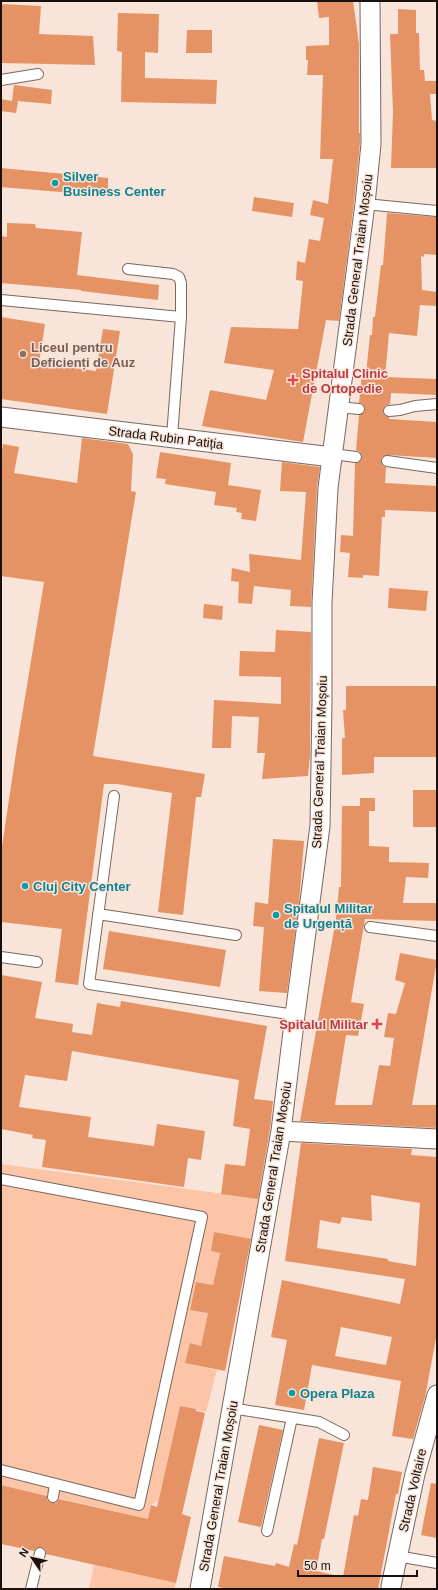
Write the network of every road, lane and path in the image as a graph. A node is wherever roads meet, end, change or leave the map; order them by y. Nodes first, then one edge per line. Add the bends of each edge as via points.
1 (370, 1) edge
2 (38, 74) dead end
3 (1, 80) edge
4 (365, 204) junction
5 (437, 211) edge
6 (128, 269) dead end
7 (1, 300) edge
8 (181, 317) junction
9 (437, 404) edge
10 (338, 407) junction
11 (359, 409) dead end
12 (389, 411) dead end
13 (1, 417) edge
14 (172, 438) junction
15 (332, 455) junction
16 (356, 457) dead end
17 (387, 461) dead end
18 (437, 468) edge
19 (114, 796) dead end
20 (98, 914) junction
21 (370, 927) dead end
22 (236, 936) dead end
23 (437, 936) edge
24 (1, 957) edge
25 (37, 962) dead end
26 (295, 1015) junction
27 (282, 1131) junction
28 (437, 1139) edge
29 (1, 1179) edge
30 (437, 1395) edge
31 (232, 1408) junction
32 (292, 1418) junction
33 (344, 1435) dead end
34 (1, 1470) edge
35 (55, 1484) junction
36 (52, 1497) dead end
37 (267, 1531) dead end
38 (40, 1553) dead end
39 (397, 1556) junction
40 (437, 1563) edge
41 (391, 1586) dead end
42 (31, 1589) edge
43 (200, 1589) edge

1 - 4 street, Strada General Traian Moșoiu via 371,144
2 - 3 lane
4 - 5 lane
4 - 10 street, Strada General Traian Moșoiu
6 - 8 lane via 173,274 179,277
7 - 8 lane
8 - 14 lane
9 - 12 lane
10 - 11 lane
10 - 15 street, Strada General Traian Moșoiu
13 - 14 street, Strada Rubin Patiția
14 - 15 street, Strada Rubin Patiția
15 - 16 lane
15 - 26 street, Strada General Traian Moșoiu via 322,602 320,826
17 - 18 lane
19 - 20 lane
20 - 22 lane
20 - 26 lane via 89,984
21 - 23 lane
24 - 25 lane
26 - 27 street, Strada General Traian Moșoiu
27 - 28 street
27 - 31 street, Strada General Traian Moșoiu
29 - 35 lane via 202,1217 139,1505
30 - 39 street, Strada Voltaire via 415,1474
31 - 32 lane
31 - 43 street, Strada General Traian Moșoiu
32 - 33 lane via 319,1422
32 - 37 lane
34 - 35 lane
35 - 36 lane
38 - 42 lane
39 - 40 lane
39 - 41 street, Strada Voltaire

